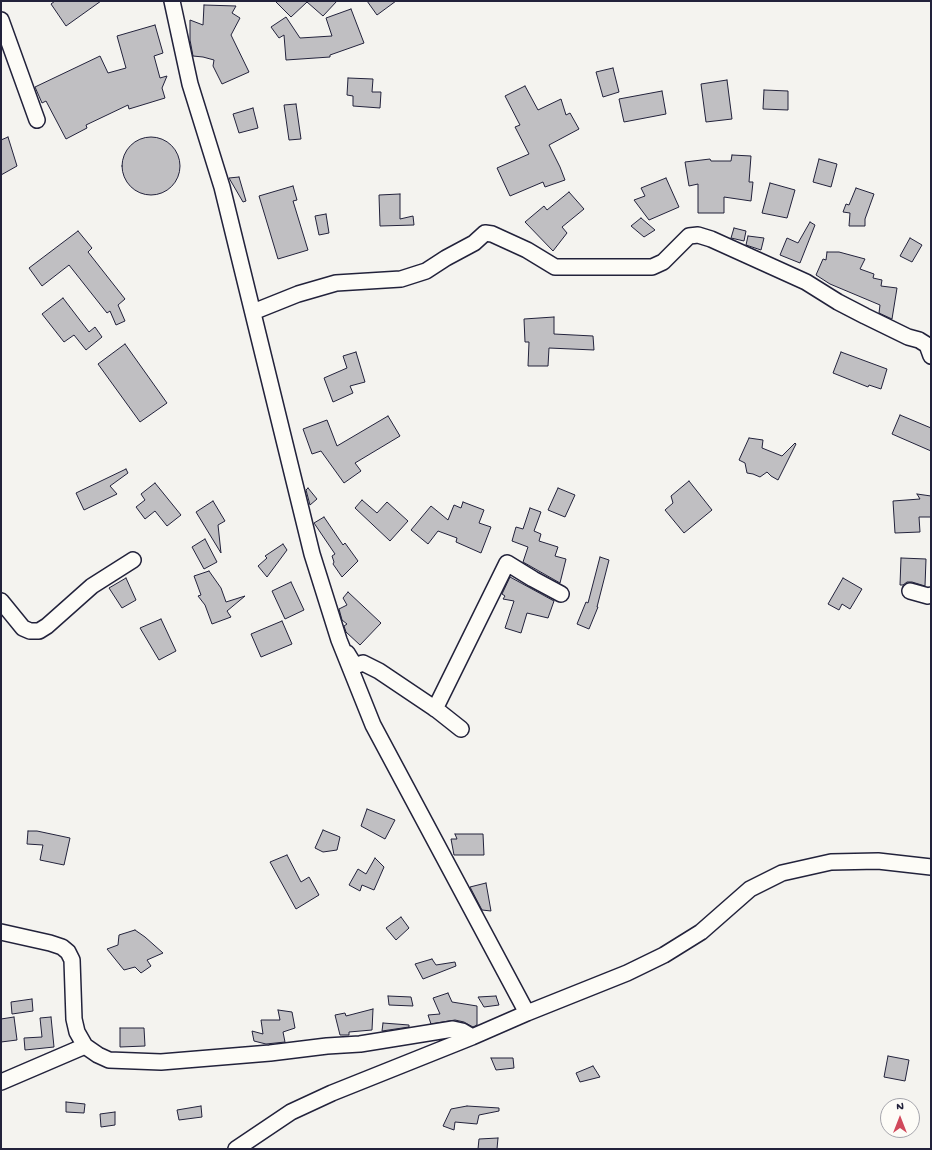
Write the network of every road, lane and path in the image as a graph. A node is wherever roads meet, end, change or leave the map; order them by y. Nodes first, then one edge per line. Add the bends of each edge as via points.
1 (172, 1) edge
2 (1, 20) edge
3 (37, 120) dead end
4 (253, 312) junction
5 (930, 349) edge
6 (133, 560) dead end
7 (910, 591) dead end
8 (561, 594) dead end
9 (931, 595) edge
10 (1, 601) edge
11 (340, 640) junction
12 (435, 709) junction
13 (461, 729) dead end
14 (931, 867) edge
15 (1, 932) edge
16 (527, 1013) junction
17 (472, 1038) junction
18 (85, 1046) junction
19 (1, 1082) edge
20 (236, 1149) edge

1 - 4 street via 190,84 222,187
2 - 3 street
4 - 5 street via 298,294 336,283 401,279 426,271 474,243 485,233 527,250 554,267 652,267 663,262 689,236 698,235 806,282 865,316 919,340
4 - 11 street via 312,554
6 - 10 street via 92,586 39,631 30,632 23,628
7 - 9 street
8 - 12 street via 507,563
11 - 12 street via 355,666 363,663 379,671
11 - 16 street via 373,725
12 - 13 street
14 - 16 street via 878,861 831,862 782,873 750,889 701,932 664,955 627,973
15 - 18 street via 50,943 68,952 72,960 74,1019 77,1032
16 - 17 street
17 - 18 street via 462,1031 453,1029 360,1044 161,1062 109,1060
17 - 20 street via 332,1093 291,1112
18 - 19 street

